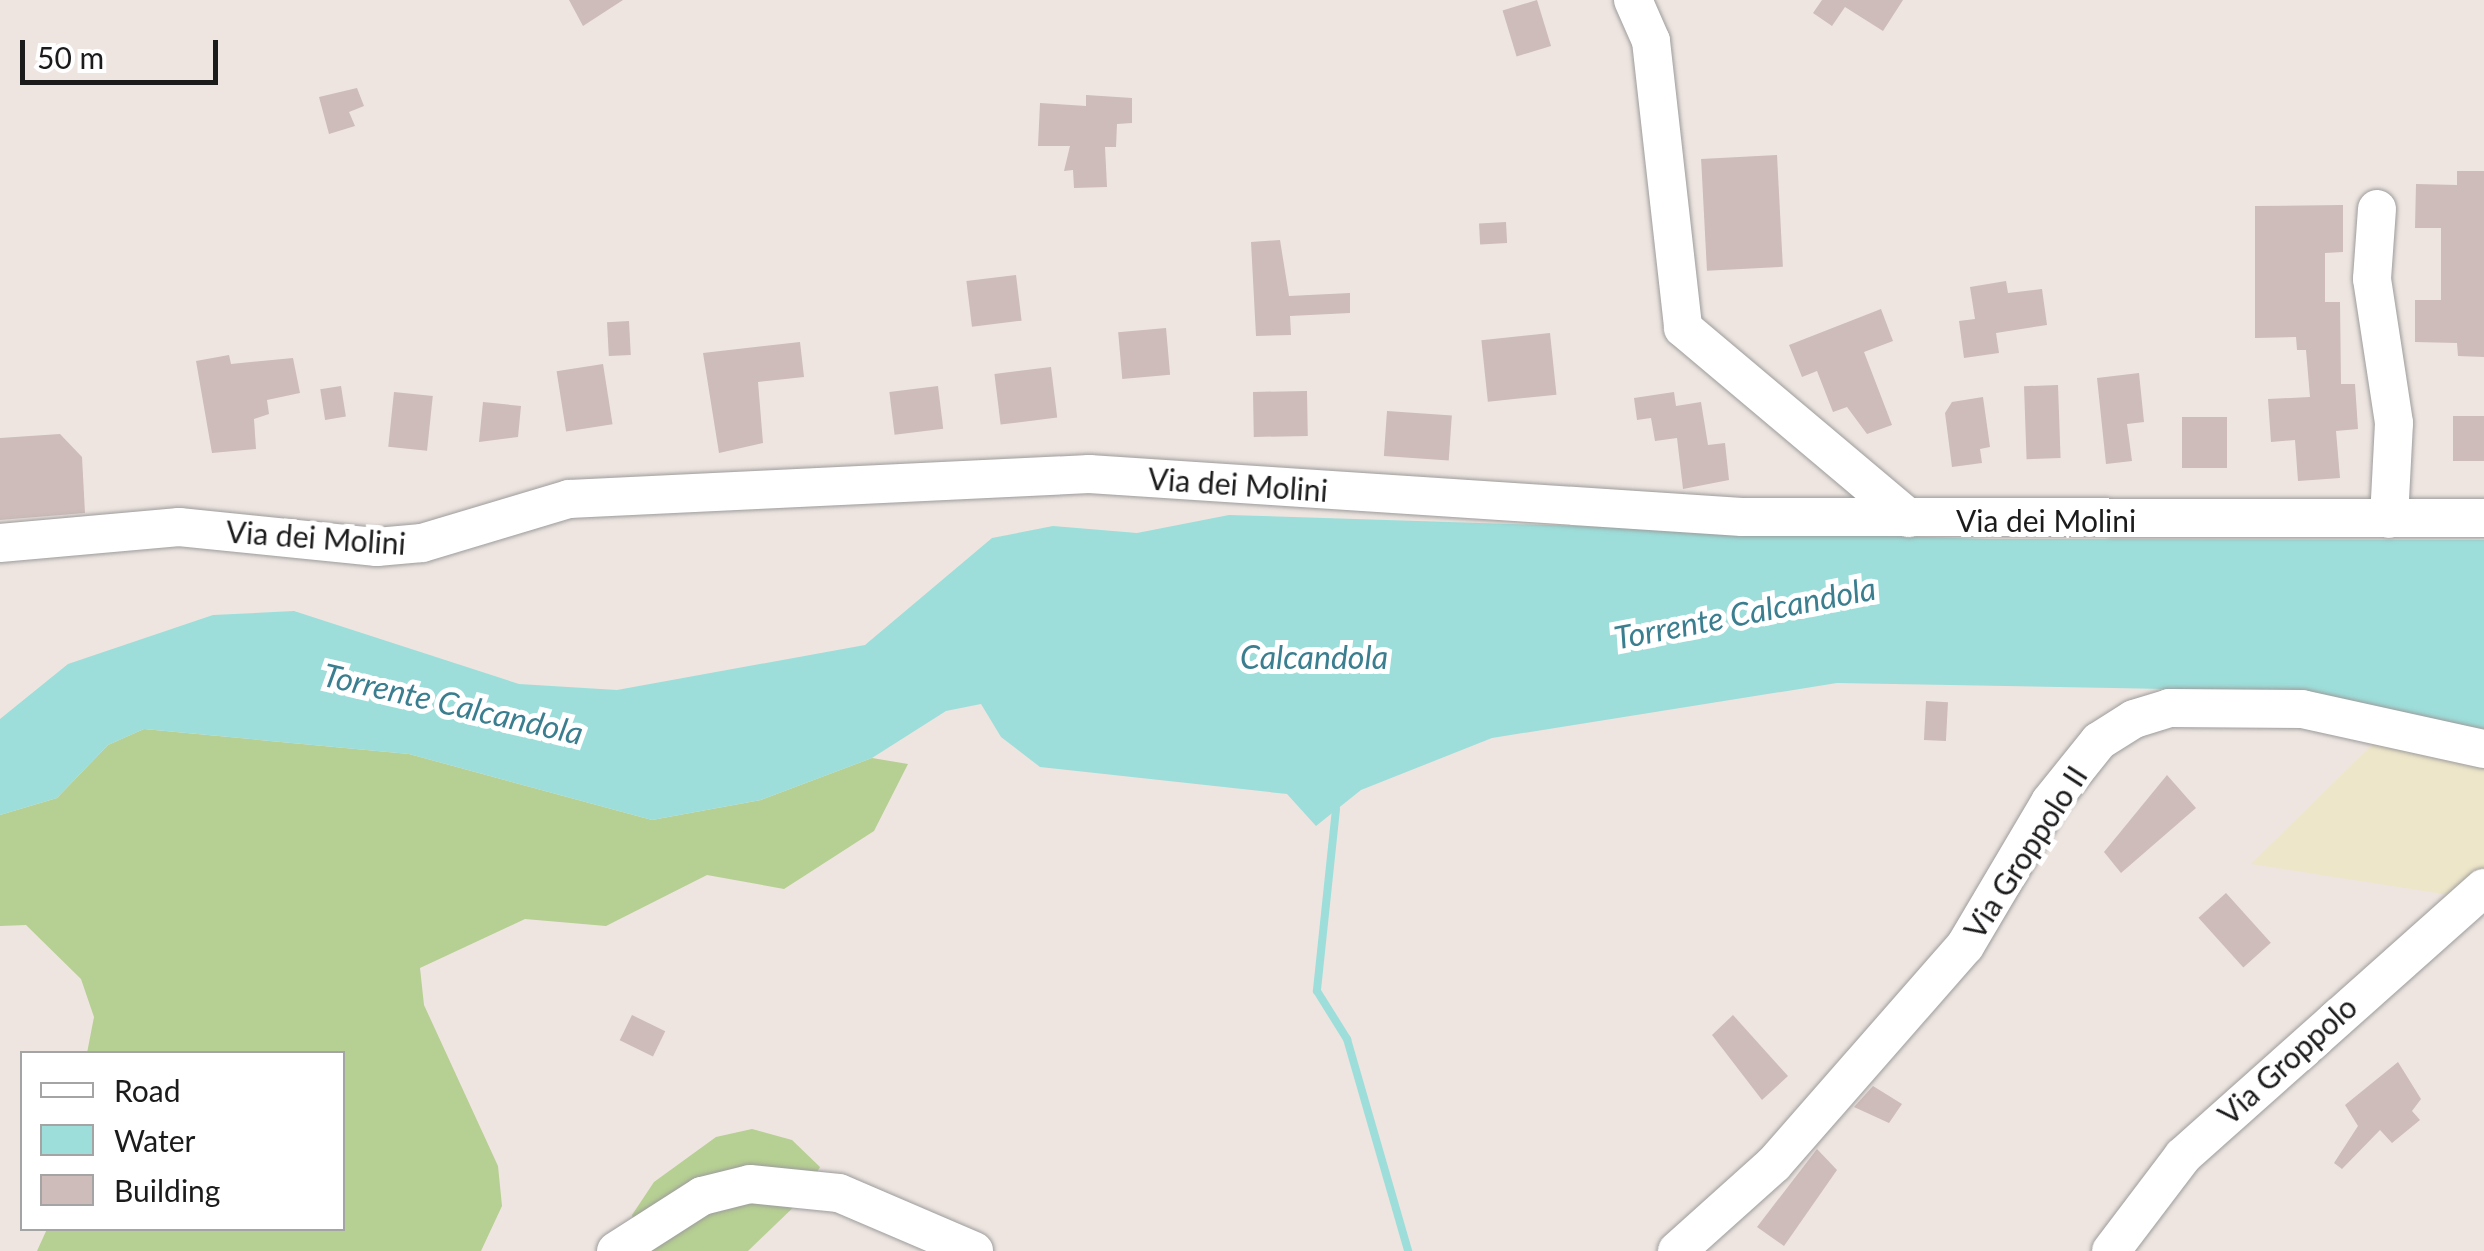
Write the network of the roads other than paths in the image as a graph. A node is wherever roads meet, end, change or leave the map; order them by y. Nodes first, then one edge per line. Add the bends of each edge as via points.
1 (1633, 0) edge
2 (2377, 208) dead end
3 (1908, 518) junction
4 (2484, 518) edge
5 (2389, 519) junction
6 (0, 544) edge
7 (2484, 749) edge
8 (2484, 888) edge
9 (616, 1251) edge
10 (974, 1251) edge
11 (1676, 1251) edge
12 (2111, 1251) edge

1 - 3 street via 1651,41 1683,328
2 - 5 street via 2372,278 2394,423
3 - 5 street, Via dei Molini
3 - 6 street, Via dei Molini via 1742,518 1089,474 570,499 422,543 377,547 179,527
4 - 5 street, Via dei Molini
7 - 11 street, Via Groppolo II via 2302,709 2169,708 2111,734 2050,802 1965,946 1774,1164
8 - 12 street, Via Groppolo via 2183,1156
9 - 10 street via 702,1196 784,1184 839,1192

